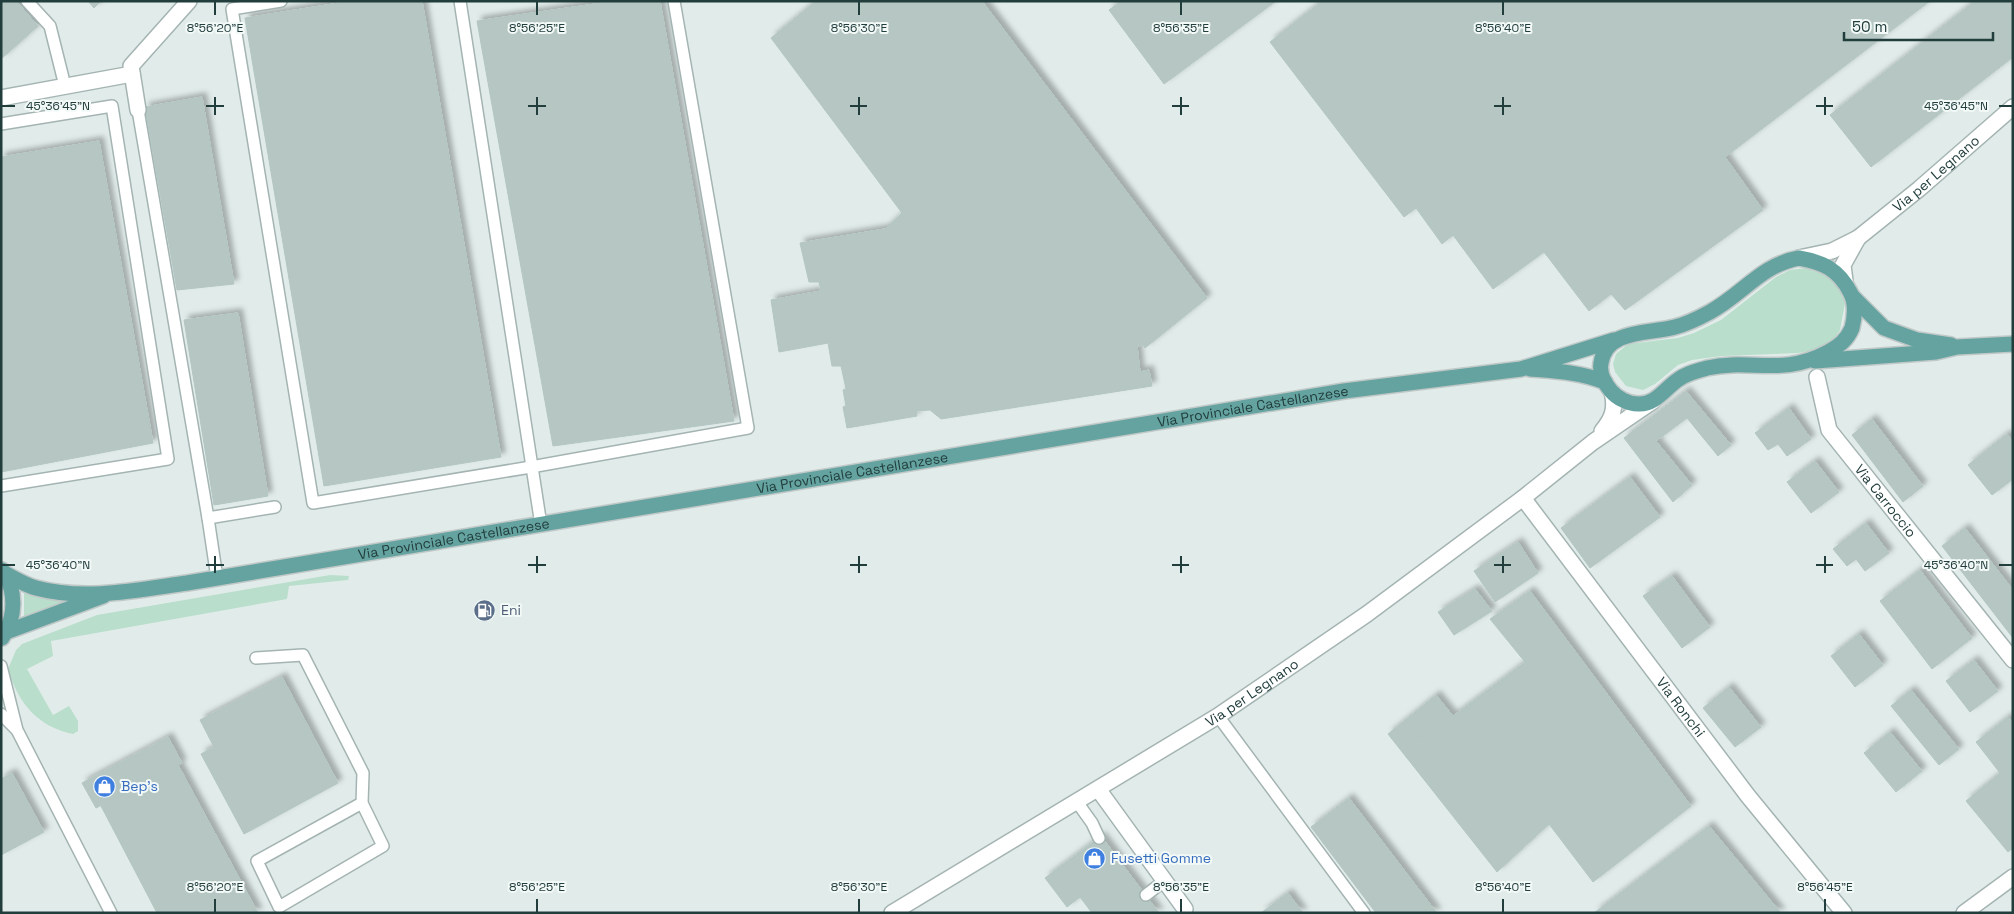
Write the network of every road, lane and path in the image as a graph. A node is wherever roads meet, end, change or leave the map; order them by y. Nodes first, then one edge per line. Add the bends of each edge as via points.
1 (27, 1) edge
2 (189, 1) edge
3 (281, 1) edge
4 (460, 1) edge
5 (674, 1) edge
6 (132, 74) junction
7 (63, 78) dead end
8 (1, 98) edge
9 (2013, 107) edge
10 (138, 110) joint
11 (1, 124) edge
12 (1858, 238) junction
13 (1800, 258) junction
14 (1845, 281) junction
15 (1852, 296) junction
16 (1614, 340) junction
17 (2013, 344) edge
18 (1957, 347) junction
19 (1810, 362) junction
20 (1521, 368) junction
21 (1817, 377) dead end
22 (1608, 387) junction
23 (1654, 400) junction
24 (1593, 442) junction
25 (531, 467) junction
26 (1, 486) edge
27 (1523, 498) junction
28 (275, 507) dead end
29 (208, 518) junction
30 (541, 525) junction
31 (3, 572) edge
32 (217, 578) junction
33 (110, 594) junction
34 (4, 636) edge
35 (256, 658) dead end
36 (2013, 660) edge
37 (1, 666) edge
38 (1, 714) edge
39 (1218, 716) junction
40 (17, 730) junction
41 (1098, 789) junction
42 (1077, 802) junction
43 (362, 803) junction
44 (1099, 838) dead end
45 (2013, 877) edge
46 (1164, 881) junction
47 (1146, 895) dead end
48 (1185, 908) dead end
49 (111, 913) edge
50 (892, 913) edge
51 (1364, 913) edge
52 (1844, 913) edge
53 (1964, 913) edge

1 - 7 lane via 50,26
2 - 6 street via 131,66
3 - 25 lane via 232,10 313,503
4 - 25 lane
5 - 25 lane via 748,428
6 - 8 street
6 - 10 street
9 - 12 street, Via per Legnano
10 - 29 lane
11 - 26 lane via 112,106 168,459
12 - 13 street, Via per Legnano via 1832,251
12 - 14 street, Via per Legnano via 1843,265
13 - 14 main road via 1827,266
13 - 16 main road, Via Provinciale Castellanzese via 1770,267 1735,295 1695,320 1678,327
14 - 15 main road
15 - 18 main road via 1872,317 1893,332
15 - 19 main road via 1855,319 1850,332 1842,344
16 - 20 main road, Via Provinciale Castellanzese
16 - 22 main road via 1602,354 1600,367
17 - 18 main road
18 - 19 main road via 1936,352
19 - 23 main road via 1769,368 1720,366 1694,372 1678,379
20 - 22 main road, Via Provinciale Castellanzese via 1590,376
20 - 30 main road, Via Provinciale Castellanzese via 1344,391
21 - 36 street, Via Carroccio via 1829,430
22 - 23 main road, Via Provinciale Castellanzese via 1626,401 1638,404
22 - 24 street, Via per Legnano via 1614,402 1613,415
23 - 24 street, Via per Legnano
24 - 27 street, Via per Legnano
25 - 30 lane
27 - 39 street, Via per Legnano via 1367,614
27 - 52 street, Via Ronchi via 1748,796
28 - 29 lane
29 - 32 lane
30 - 32 main road, Via Provinciale Castellanzese
31 - 33 main road via 35,588
31 - 34 main road via 11,587 13,602 12,618
32 - 33 main road, Via Provinciale Castellanzese
33 - 34 main road
35 - 43 lane via 303,655 363,773
37 - 40 lane
38 - 40 lane
39 - 41 street, Via per Legnano
39 - 51 lane
40 - 49 lane
41 - 42 street, Via per Legnano
41 - 46 street
42 - 44 lane
42 - 50 street, Via per Legnano
43 - 43 lane via 258,861 279,907 383,846
45 - 53 street
46 - 47 lane
46 - 48 street

